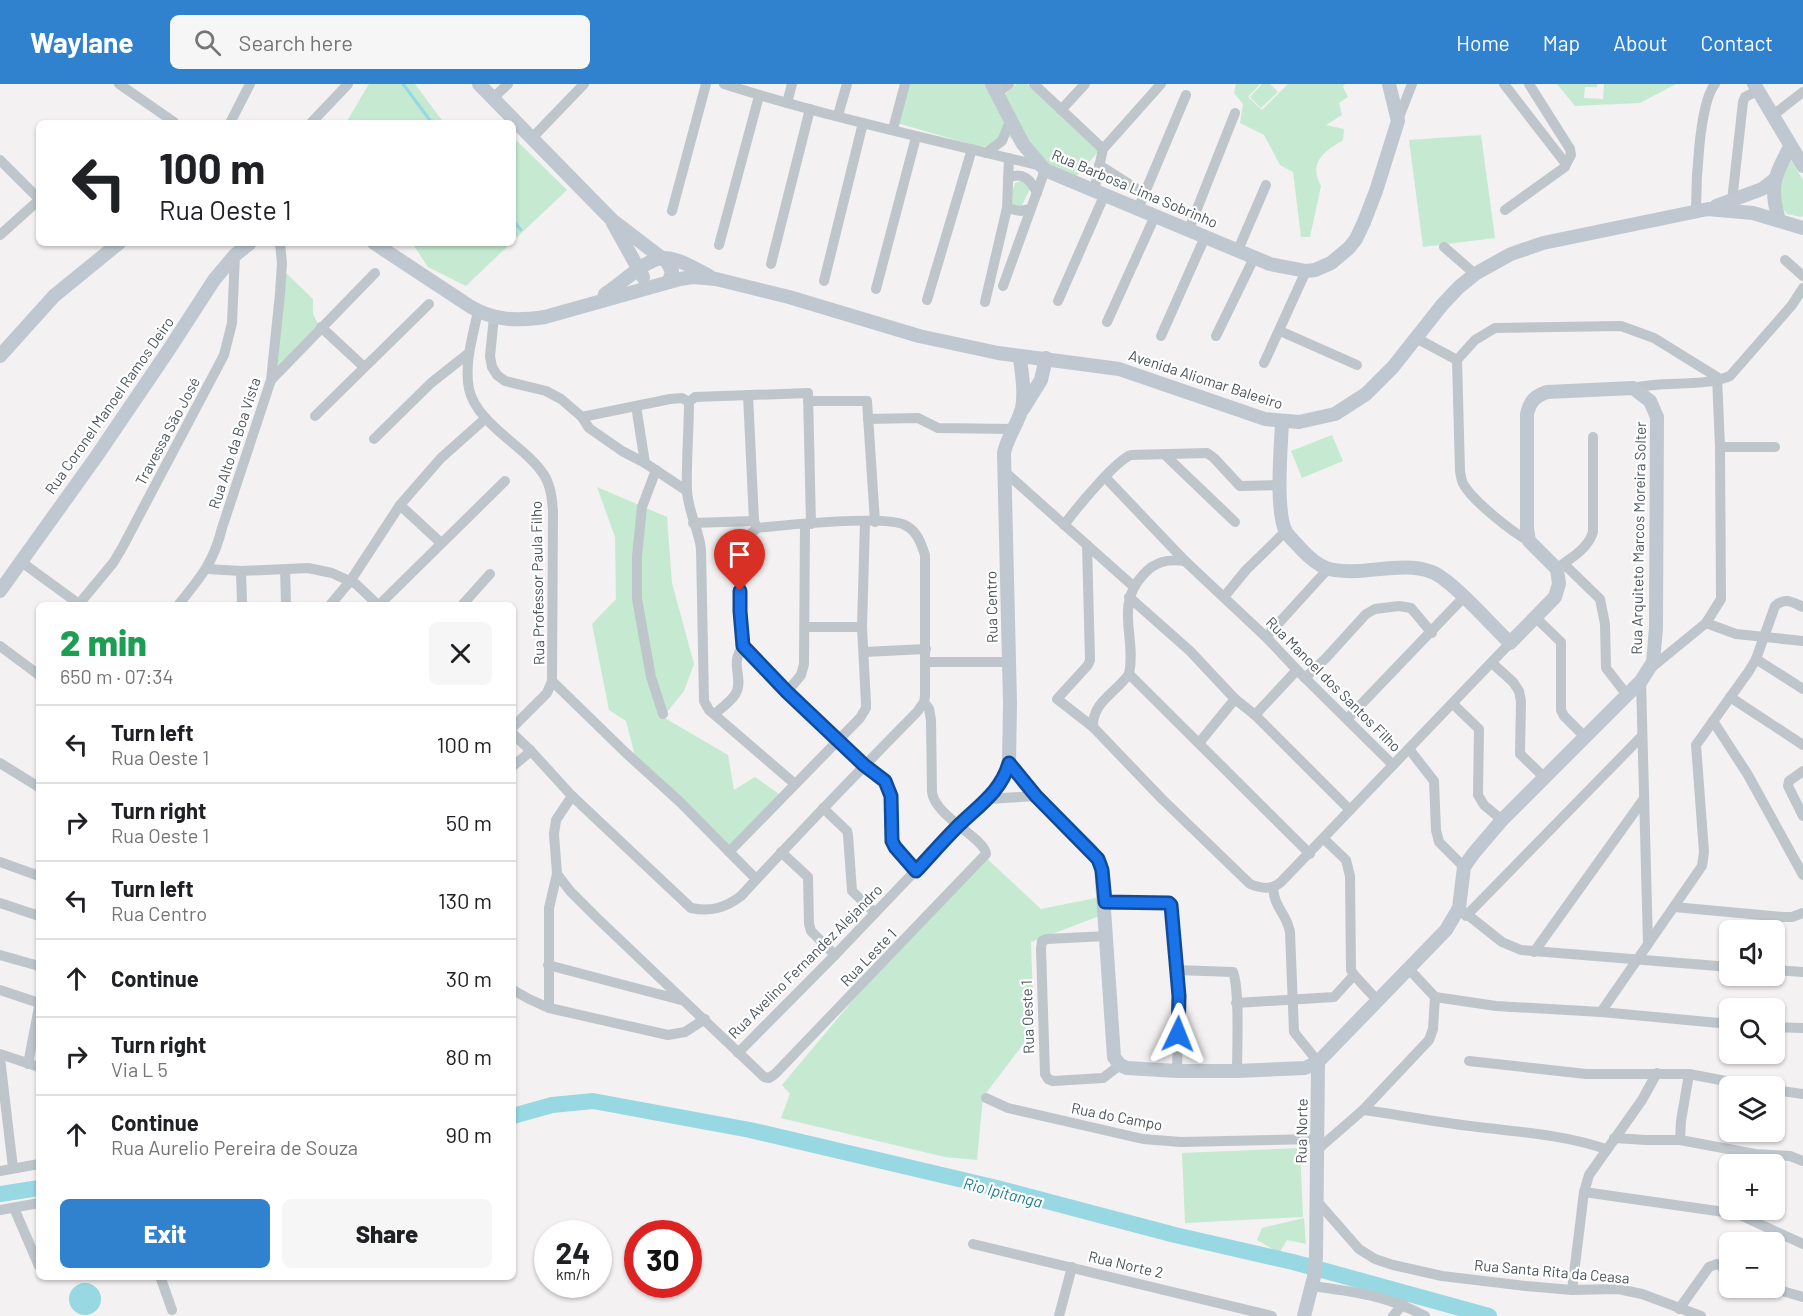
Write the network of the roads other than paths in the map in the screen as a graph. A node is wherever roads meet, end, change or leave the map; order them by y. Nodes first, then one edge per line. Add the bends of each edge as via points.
1 (119, 84) edge
2 (250, 84) edge
3 (348, 84) edge
4 (480, 84) edge
5 (508, 84) edge
6 (584, 84) edge
7 (706, 84) edge
8 (724, 84) edge
9 (792, 84) edge
10 (847, 84) edge
11 (905, 84) edge
12 (1009, 84) edge
13 (1034, 84) edge
14 (1085, 84) edge
15 (1161, 84) edge
16 (1389, 84) edge
17 (1412, 84) edge
18 (1504, 84) edge
19 (1529, 84) edge
20 (1715, 84) edge
21 (746, 87) edge
22 (1755, 87) edge
23 (994, 89) edge
24 (1803, 92) edge
25 (1186, 95) dead end
26 (759, 96) junction
27 (493, 98) junction
28 (787, 103) junction
29 (810, 109) junction
30 (1061, 110) junction
31 (1235, 113) dead end
32 (838, 115) junction
33 (1772, 116) junction
34 (170, 120) edge
35 (232, 120) edge
36 (314, 120) edge
37 (516, 120) edge
38 (516, 120) edge
39 (1010, 121) junction
40 (1398, 121) junction
41 (863, 123) junction
42 (893, 129) junction
43 (533, 137) junction
44 (916, 137) junction
45 (1790, 147) junction
46 (972, 149) junction
47 (1103, 149) junction
48 (986, 153) junction
49 (1009, 158) junction
50 (0, 160) edge
51 (1566, 164) junction
52 (1100, 165) junction
53 (1803, 166) edge
54 (1043, 168) junction
55 (1008, 178) junction
56 (1774, 180) junction
57 (1266, 185) dead end
58 (1037, 193) junction
59 (1099, 194) junction
60 (1145, 194) junction
61 (36, 196) edge
62 (1732, 201) junction
63 (36, 202) edge
64 (1007, 208) junction
65 (1030, 209) junction
66 (1138, 209) junction
67 (1505, 210) dead end
68 (1702, 210) junction
69 (672, 211) dead end
70 (1155, 216) junction
71 (612, 220) junction
72 (1779, 220) junction
73 (1801, 226) edge
74 (1189, 229) junction
75 (0, 235) edge
76 (1205, 237) junction
77 (718, 245) dead end
78 (115, 246) edge
79 (246, 246) edge
80 (280, 246) edge
81 (379, 246) edge
82 (1444, 247) dead end
83 (1238, 250) junction
84 (630, 254) junction
85 (235, 255) junction
86 (661, 258) junction
87 (1254, 258) junction
88 (1785, 260) dead end
89 (771, 264) dead end
90 (638, 270) junction
91 (1306, 272) junction
92 (375, 273) dead end
93 (1475, 274) junction
94 (1803, 276) edge
95 (716, 279) junction
96 (824, 281) dead end
97 (669, 282) junction
98 (623, 283) junction
99 (654, 285) junction
100 (1003, 286) dead end
101 (1803, 288) edge
102 (876, 289) dead end
103 (927, 300) dead end
104 (1058, 301) dead end
105 (985, 302) dead end
106 (429, 304) dead end
107 (586, 305) junction
108 (478, 311) junction
109 (494, 317) junction
110 (1107, 322) dead end
111 (321, 327) junction
112 (1280, 331) junction
113 (1161, 336) dead end
114 (1216, 336) dead end
115 (1416, 338) junction
116 (469, 353) junction
117 (0, 356) edge
118 (1020, 356) junction
119 (1046, 358) junction
120 (1457, 360) junction
121 (1264, 363) dead end
122 (1357, 365) dead end
123 (364, 367) junction
124 (271, 380) junction
125 (1716, 381) junction
126 (1633, 388) junction
127 (1029, 392) junction
128 (748, 395) junction
129 (808, 397) junction
130 (692, 400) junction
131 (636, 406) junction
132 (315, 416) dead end
133 (582, 417) junction
134 (486, 418) junction
135 (868, 419) junction
136 (1282, 422) junction
137 (1012, 429) junction
138 (1593, 437) dead end
139 (374, 439) dead end
140 (1720, 447) junction
141 (1775, 447) dead end
142 (1165, 455) junction
143 (645, 462) junction
144 (656, 470) junction
145 (1005, 472) junction
146 (1105, 477) junction
147 (505, 481) dead end
148 (1279, 485) junction
149 (687, 491) junction
150 (400, 505) junction
151 (870, 522) junction
152 (1235, 522) dead end
153 (693, 523) junction
154 (755, 524) junction
155 (808, 524) junction
156 (1064, 525) junction
157 (1286, 531) junction
158 (1529, 541) junction
159 (441, 543) junction
160 (1087, 544) junction
161 (20, 561) junction
162 (1185, 561) junction
163 (1561, 566) junction
164 (207, 569) junction
165 (285, 569) junction
166 (1327, 570) junction
167 (241, 571) junction
168 (490, 574) dead end
169 (351, 580) junction
170 (0, 591) edge
171 (1131, 591) junction
172 (1224, 597) junction
173 (1464, 598) junction
174 (76, 602) edge
175 (81, 602) edge
176 (181, 602) edge
177 (242, 602) edge
178 (286, 602) edge
179 (333, 602) edge
180 (377, 602) edge
181 (381, 602) edge
182 (468, 602) edge
183 (1803, 607) edge
184 (1535, 617) junction
185 (1706, 622) junction
186 (805, 627) junction
187 (862, 627) junction
188 (1432, 633) junction
189 (1266, 637) junction
190 (1763, 638) junction
191 (1803, 641) edge
192 (1510, 643) junction
193 (0, 646) edge
194 (743, 646) junction
195 (926, 649) junction
196 (864, 652) junction
197 (1756, 659) junction
198 (926, 662) junction
199 (1009, 662) junction
200 (1492, 663) junction
201 (1650, 669) junction
202 (36, 673) edge
203 (1129, 674) junction
204 (1301, 674) junction
205 (552, 681) junction
206 (1641, 681) junction
207 (1803, 689) edge
208 (787, 692) junction
209 (1627, 695) junction
210 (1730, 698) junction
211 (1235, 699) junction
212 (924, 702) junction
213 (1453, 704) junction
214 (663, 714) dead end
215 (715, 714) junction
216 (1255, 715) junction
217 (1347, 719) junction
218 (1713, 721) junction
219 (516, 724) edge
220 (1093, 728) junction
221 (1642, 736) junction
222 (516, 737) edge
223 (1585, 737) junction
224 (838, 739) junction
225 (1199, 743) junction
226 (1803, 745) edge
227 (1409, 749) junction
228 (531, 750) junction
229 (0, 763) edge
230 (516, 763) edge
231 (1009, 763) junction
232 (864, 765) junction
233 (1393, 765) junction
234 (1803, 771) edge
235 (1544, 777) junction
236 (36, 784) edge
237 (795, 784) junction
238 (572, 796) junction
239 (1036, 796) junction
240 (988, 799) junction
241 (1643, 800) junction
242 (824, 808) junction
243 (1350, 810) junction
244 (1803, 816) edge
245 (1502, 820) junction
246 (958, 826) junction
247 (1324, 838) junction
248 (729, 852) junction
249 (782, 852) junction
250 (1310, 854) junction
251 (0, 862) edge
252 (1464, 867) junction
253 (916, 871) junction
254 (557, 874) junction
255 (36, 875) edge
256 (1803, 875) edge
257 (756, 879) junction
258 (1273, 888) junction
259 (1105, 902) junction
260 (0, 903) edge
261 (1674, 907) junction
262 (1462, 912) junction
263 (875, 913) junction
264 (1803, 913) edge
265 (36, 915) edge
266 (1107, 936) junction
267 (1648, 944) junction
268 (1534, 952) junction
269 (0, 955) edge
270 (835, 955) junction
271 (1637, 958) junction
272 (36, 965) edge
273 (548, 965) junction
274 (1719, 966) edge
275 (1408, 968) junction
276 (1176, 970) junction
277 (1785, 971) edge
278 (1803, 972) edge
279 (1354, 975) junction
280 (0, 990) edge
281 (516, 992) edge
282 (1436, 997) junction
283 (1294, 999) junction
284 (36, 1000) edge
285 (684, 1000) junction
286 (1377, 1000) junction
287 (1236, 1003) junction
288 (549, 1008) junction
289 (36, 1012) edge
290 (1600, 1012) junction
291 (705, 1019) junction
292 (1719, 1023) edge
293 (1785, 1027) edge
294 (1803, 1028) edge
295 (738, 1053) junction
296 (0, 1056) edge
297 (1469, 1061) dead end
298 (1318, 1062) junction
299 (27, 1064) junction
300 (1120, 1065) junction
301 (36, 1066) edge
302 (1177, 1071) junction
303 (1237, 1071) junction
304 (1657, 1073) junction
305 (1689, 1074) junction
306 (1719, 1080) edge
307 (1785, 1092) edge
308 (1803, 1094) edge
309 (986, 1098) dead end
310 (1363, 1110) junction
311 (1614, 1138) junction
312 (1680, 1140) junction
313 (1317, 1144) junction
314 (1606, 1149) junction
315 (1803, 1161) edge
316 (36, 1164) edge
317 (13, 1168) junction
318 (0, 1170) edge
319 (1584, 1192) junction
320 (1316, 1200) junction
321 (36, 1204) edge
322 (14, 1208) junction
323 (0, 1210) edge
324 (973, 1244) dead end
325 (1803, 1244) edge
326 (36, 1259) edge
327 (1719, 1265) edge
328 (1072, 1267) junction
329 (161, 1280) edge
330 (1313, 1282) junction
331 (1572, 1290) junction
332 (1785, 1292) edge
333 (1803, 1297) edge
334 (1403, 1304) junction
335 (1679, 1309) junction
336 (172, 1310) dead end
337 (1059, 1316) edge
338 (1272, 1316) edge
339 (1304, 1316) edge
340 (1393, 1316) edge
341 (1425, 1316) edge
342 (1701, 1316) edge

1 - 34 street
2 - 35 street
3 - 36 street
4 - 27 street
5 - 27 street
6 - 43 street
7 - 69 street
8 - 21 street
9 - 28 street
10 - 32 street
11 - 42 street
12 - 23 street
13 - 30 street
14 - 30 street
15 - 47 street
16 - 40 street
17 - 40 street
18 - 51 street
19 - 51 street via 1570,149
20 - 68 street via 1704,114 1696,189
21 - 26 street
22 - 33 street
22 - 62 street via 1743,102
23 - 39 street, Rua Barbosa Lima Sobrinho
24 - 33 street
25 - 60 street
26 - 28 street
26 - 77 street
27 - 38 street
28 - 29 street
29 - 32 street
29 - 89 street
30 - 47 street
31 - 74 street
32 - 41 street
33 - 45 street
37 - 43 street
39 - 48 street via 1002,141
39 - 54 street, Rua Barbosa Lima Sobrinho
40 - 91 street via 1356,238 1331,262
41 - 42 street
41 - 96 street
42 - 44 street
43 - 71 street
44 - 46 street
44 - 102 street
45 - 53 street
45 - 56 street
46 - 48 street
46 - 103 street
47 - 52 street
48 - 49 street
49 - 54 street
49 - 55 street
50 - 61 street
51 - 67 street
52 - 59 street
52 - 60 street
54 - 58 street
54 - 59 street, Rua Barbosa Lima Sobrinho
55 - 58 street via 1023,176 1032,181
55 - 64 street
56 - 62 street
56 - 72 street
57 - 83 street
58 - 65 street
59 - 66 street, Rua Barbosa Lima Sobrinho
59 - 104 street
60 - 66 street
62 - 68 street
63 - 75 street
64 - 65 street
64 - 105 street
65 - 100 street
66 - 70 street, Rua Barbosa Lima Sobrinho
68 - 72 street, Avenida Aliomar Baleeiro via 1753,213
68 - 93 street, Avenida Aliomar Baleeiro via 1543,243 1511,254
70 - 74 street, Rua Barbosa Lima Sobrinho
70 - 110 street
71 - 84 street
71 - 86 street
72 - 73 street, Avenida Aliomar Baleeiro
74 - 76 street, Rua Barbosa Lima Sobrinho
76 - 83 street, Rua Barbosa Lima Sobrinho
76 - 113 street
78 - 117 street via 54,296
79 - 85 street, Rua Coronel Manoel Ramos Deiro
80 - 124 street, Rua Alto da Boa Vista via 280,294
81 - 108 street, Avenida Aliomar Baleeiro
82 - 93 street
83 - 87 street, Rua Barbosa Lima Sobrinho
84 - 90 street
84 - 98 street
85 - 161 street, Rua Coronel Manoel Ramos Deiro
85 - 175 street, Travessa São José via 232,323 224,355 122,548
86 - 90 street, Avenida Aliomar Baleeiro
86 - 95 street, Avenida Aliomar Baleeiro via 680,262
86 - 97 street via 670,266
87 - 91 street, Rua Barbosa Lima Sobrinho
87 - 114 street
88 - 94 street
90 - 98 street, Avenida Aliomar Baleeiro
90 - 99 street
91 - 112 street
92 - 111 street
93 - 115 street, Avenida Aliomar Baleeiro
95 - 97 street, Avenida Aliomar Baleeiro via 693,277
95 - 118 street, Avenida Aliomar Baleeiro via 919,336
97 - 99 street, Avenida Aliomar Baleeiro
98 - 107 street, Avenida Aliomar Baleeiro
99 - 107 street, Avenida Aliomar Baleeiro
101 - 125 street via 1731,376
106 - 123 street
107 - 109 street, Avenida Aliomar Baleeiro via 528,320
108 - 109 street, Avenida Aliomar Baleeiro
108 - 116 street, Rua Professor Paula Filho
109 - 133 street via 490,356 497,375 516,385 546,391
111 - 123 street
111 - 124 street
112 - 121 street
112 - 122 street
115 - 120 street
115 - 136 street, Avenida Aliomar Baleeiro via 1380,381 1350,405 1316,420
116 - 134 street, Rua Professor Paula Filho via 471,397
116 - 139 street via 432,382
118 - 119 street, Avenida Aliomar Baleeiro
118 - 127 street, Rua Centro
119 - 127 street, Rua Centro via 1041,380
119 - 136 street, Avenida Aliomar Baleeiro via 1119,369
120 - 125 street via 1475,340 1495,328 1621,326 1654,338 1710,372 1717,377
120 - 158 street via 1462,483 1518,536
123 - 132 street
124 - 164 street, Rua Alto da Boa Vista
125 - 126 street
125 - 140 street, Rua Arquiteto Marcos Moreira Solter
126 - 158 street via 1547,392 1529,404
126 - 201 street, Rua Arquiteto Marcos Moreira Solter via 1650,400 1657,417 1656,628
127 - 137 street, Rua Centro
128 - 129 street
128 - 130 street
128 - 154 street
129 - 135 street via 867,401
129 - 155 street
130 - 131 street via 676,398
130 - 149 street
131 - 133 street
131 - 143 street
133 - 143 street via 590,428 622,451
134 - 150 street via 441,458
134 - 205 street, Rua Professor Paula Filho via 544,474 552,498
135 - 137 street via 918,418 938,428
135 - 151 street
136 - 148 street
137 - 145 street, Rua Centro via 1006,443
138 - 163 street via 1593,531 1580,552
140 - 141 street
140 - 185 street, Rua Arquiteto Marcos Moreira Solter via 1722,592
142 - 146 street via 1127,456
142 - 148 street via 1207,453 1240,486
142 - 152 street
143 - 144 street
144 - 149 street
144 - 214 street via 642,507 637,599 651,677
145 - 156 street
145 - 199 street, Rua Centro
146 - 156 street
146 - 162 street, Rua Manoel dos Santos Filho
147 - 159 street
148 - 157 street
149 - 153 street
150 - 159 street
150 - 169 street
151 - 155 street
151 - 187 street
151 - 195 street via 902,523 915,532 922,545
153 - 154 street
153 - 215 street via 701,549 703,694 705,705
154 - 155 street
154 - 194 street via 742,549
155 - 186 street
156 - 160 street
157 - 166 street
157 - 172 street
158 - 163 street
159 - 181 street
160 - 171 street
160 - 220 street via 1090,660 1057,699
161 - 170 street, Rua Coronel Manoel Ramos Deiro
161 - 174 street
162 - 171 street via 1173,559 1155,564
162 - 172 street, Rua Manoel dos Santos Filho
163 - 184 street via 1557,591
163 - 209 street via 1600,599 1606,668
164 - 167 street
164 - 176 street, Rua Alto da Boa Vista
165 - 167 street
165 - 169 street via 308,568
165 - 178 street
166 - 173 street via 1424,569 1438,575
166 - 189 street
167 - 177 street
168 - 182 street
169 - 179 street
169 - 180 street
171 - 203 street
171 - 211 street
172 - 189 street, Rua Manoel dos Santos Filho
173 - 188 street
173 - 192 street
183 - 190 street via 1788,600 1780,602
184 - 192 street
184 - 223 street via 1561,642 1562,710
185 - 190 street via 1736,634
185 - 201 street, Rua Arquiteto Marcos Moreira Solter
186 - 187 street
186 - 208 street via 804,668
187 - 196 street
188 - 204 street via 1411,608 1375,609 1326,658
188 - 217 street
189 - 204 street, Rua Manoel dos Santos Filho
190 - 191 street
190 - 197 street
192 - 200 street
193 - 202 street
194 - 208 street
194 - 215 street via 736,659 737,692
195 - 196 street
195 - 198 street
196 - 224 street via 866,704 863,714
197 - 207 street
197 - 210 street
198 - 199 street
198 - 212 street
199 - 231 street, Rua Centro
200 - 213 street
200 - 235 street via 1517,687 1521,701 1520,754
201 - 206 street, Rua Arquiteto Marcos Moreira Solter
203 - 220 street via 1098,706
203 - 225 street
204 - 216 street
204 - 217 street, Rua Manoel dos Santos Filho
205 - 219 street, Rua Professor Paula Filho via 547,693
205 - 248 street
206 - 209 street, Rua Arquiteto Marcos Moreira Solter
206 - 221 street
208 - 224 street
209 - 223 street, Rua Arquiteto Marcos Moreira Solter
210 - 218 street
210 - 226 street
211 - 216 street
211 - 225 street
212 - 232 street
212 - 246 street via 931,720 933,798
213 - 227 street
213 - 245 street via 1479,729 1478,795
215 - 237 street
216 - 243 street
217 - 233 street, Rua Manoel dos Santos Filho
218 - 256 street
218 - 261 street via 1696,747 1704,852 1699,872
220 - 258 street via 1250,884
221 - 241 street
221 - 262 street
222 - 228 street
223 - 235 street, Rua Arquiteto Marcos Moreira Solter
224 - 232 street
224 - 237 street
225 - 250 street
227 - 233 street
227 - 252 street via 1434,780 1439,842
228 - 230 street
228 - 238 street
229 - 236 street
231 - 239 street
231 - 240 street, Rua Centro via 1002,782
232 - 242 street
232 - 253 street via 888,786 891,837
233 - 243 street, Rua Manoel dos Santos Filho
234 - 244 street via 1788,786
235 - 245 street, Rua Arquiteto Marcos Moreira Solter
237 - 248 street
238 - 254 street via 556,820
238 - 257 street via 691,908 724,907
239 - 240 street
239 - 259 street via 1098,859
240 - 246 street, Rua Avelino Fernandez Alejandro
241 - 267 street
241 - 268 street
242 - 249 street
242 - 263 street via 847,831 852,891
243 - 247 street, Rua Manoel dos Santos Filho
245 - 252 street, Rua Arquiteto Marcos Moreira Solter
246 - 253 street, Rua Avelino Fernandez Alejandro
246 - 295 street, Rua Leste 1 via 985,848 986,854 861,986 771,1077 764,1077
247 - 250 street, Rua Manoel dos Santos Filho
247 - 279 street via 1349,868 1350,960
248 - 257 street
249 - 257 street
249 - 270 street via 808,878 811,931
250 - 258 street, Rua Manoel dos Santos Filho
251 - 255 street
252 - 262 street
253 - 263 street, Rua Avelino Fernandez Alejandro
254 - 273 street via 549,908
254 - 285 street, Rua Avelino Fernandez Alejandro
258 - 283 street via 1274,902 1288,921
259 - 266 street
259 - 276 street via 1169,903
260 - 265 street
261 - 264 street via 1783,917
261 - 267 street
262 - 268 street via 1508,946
262 - 275 street
263 - 270 street, Rua Avelino Fernandez Alejandro
266 - 300 street via 1114,1057
266 - 300 street, Rua Oeste 1 via 1047,939 1042,943 1045,1074 1053,1081 1103,1078
267 - 271 street
268 - 271 street
269 - 272 street
270 - 295 street, Rua Avelino Fernandez Alejandro
271 - 274 street
271 - 290 street
273 - 285 street
273 - 288 street
275 - 282 street
275 - 286 street
276 - 287 street via 1233,972
276 - 302 street
277 - 278 street
279 - 283 street via 1334,997
279 - 286 street
280 - 284 street
281 - 288 street
282 - 290 street via 1496,1006
282 - 310 street via 1429,1040
283 - 287 street
283 - 298 street via 1294,1032
285 - 291 street, Rua Avelino Fernandez Alejandro
286 - 298 street
287 - 303 street
288 - 291 street via 668,1035 686,1032
289 - 299 street
290 - 292 street
291 - 295 street, Rua Avelino Fernandez Alejandro
293 - 294 street
296 - 299 street
296 - 317 street
297 - 304 street via 1610,1076
298 - 303 street via 1305,1068
298 - 313 street, Rua Norte
299 - 301 street
300 - 302 street
302 - 303 street
304 - 305 street
304 - 311 street
305 - 306 street
305 - 312 street
307 - 308 street
309 - 313 street, Rua do Campo via 1008,1108 1143,1139
310 - 313 street
310 - 314 street via 1540,1134
311 - 312 street
311 - 314 street
312 - 315 street
313 - 320 street, Rua Norte
314 - 319 street via 1588,1175
316 - 317 street
317 - 318 street
319 - 325 street via 1738,1214
319 - 331 street
320 - 330 street, Rua Norte
320 - 331 street, Rua Santa Rita da Ceasa via 1359,1249 1375,1259 1468,1280
321 - 322 street
322 - 323 street
322 - 326 street
324 - 328 street, Rua Norte 2
327 - 335 street via 1709,1267
328 - 337 street
328 - 338 street, Rua Norte 2
329 - 336 street
330 - 334 street
330 - 339 street, Rua Norte
331 - 335 street, Rua Santa Rita da Ceasa via 1618,1289
332 - 333 street
334 - 340 street
334 - 341 street
335 - 342 street, Rua Santa Rita da Ceasa

